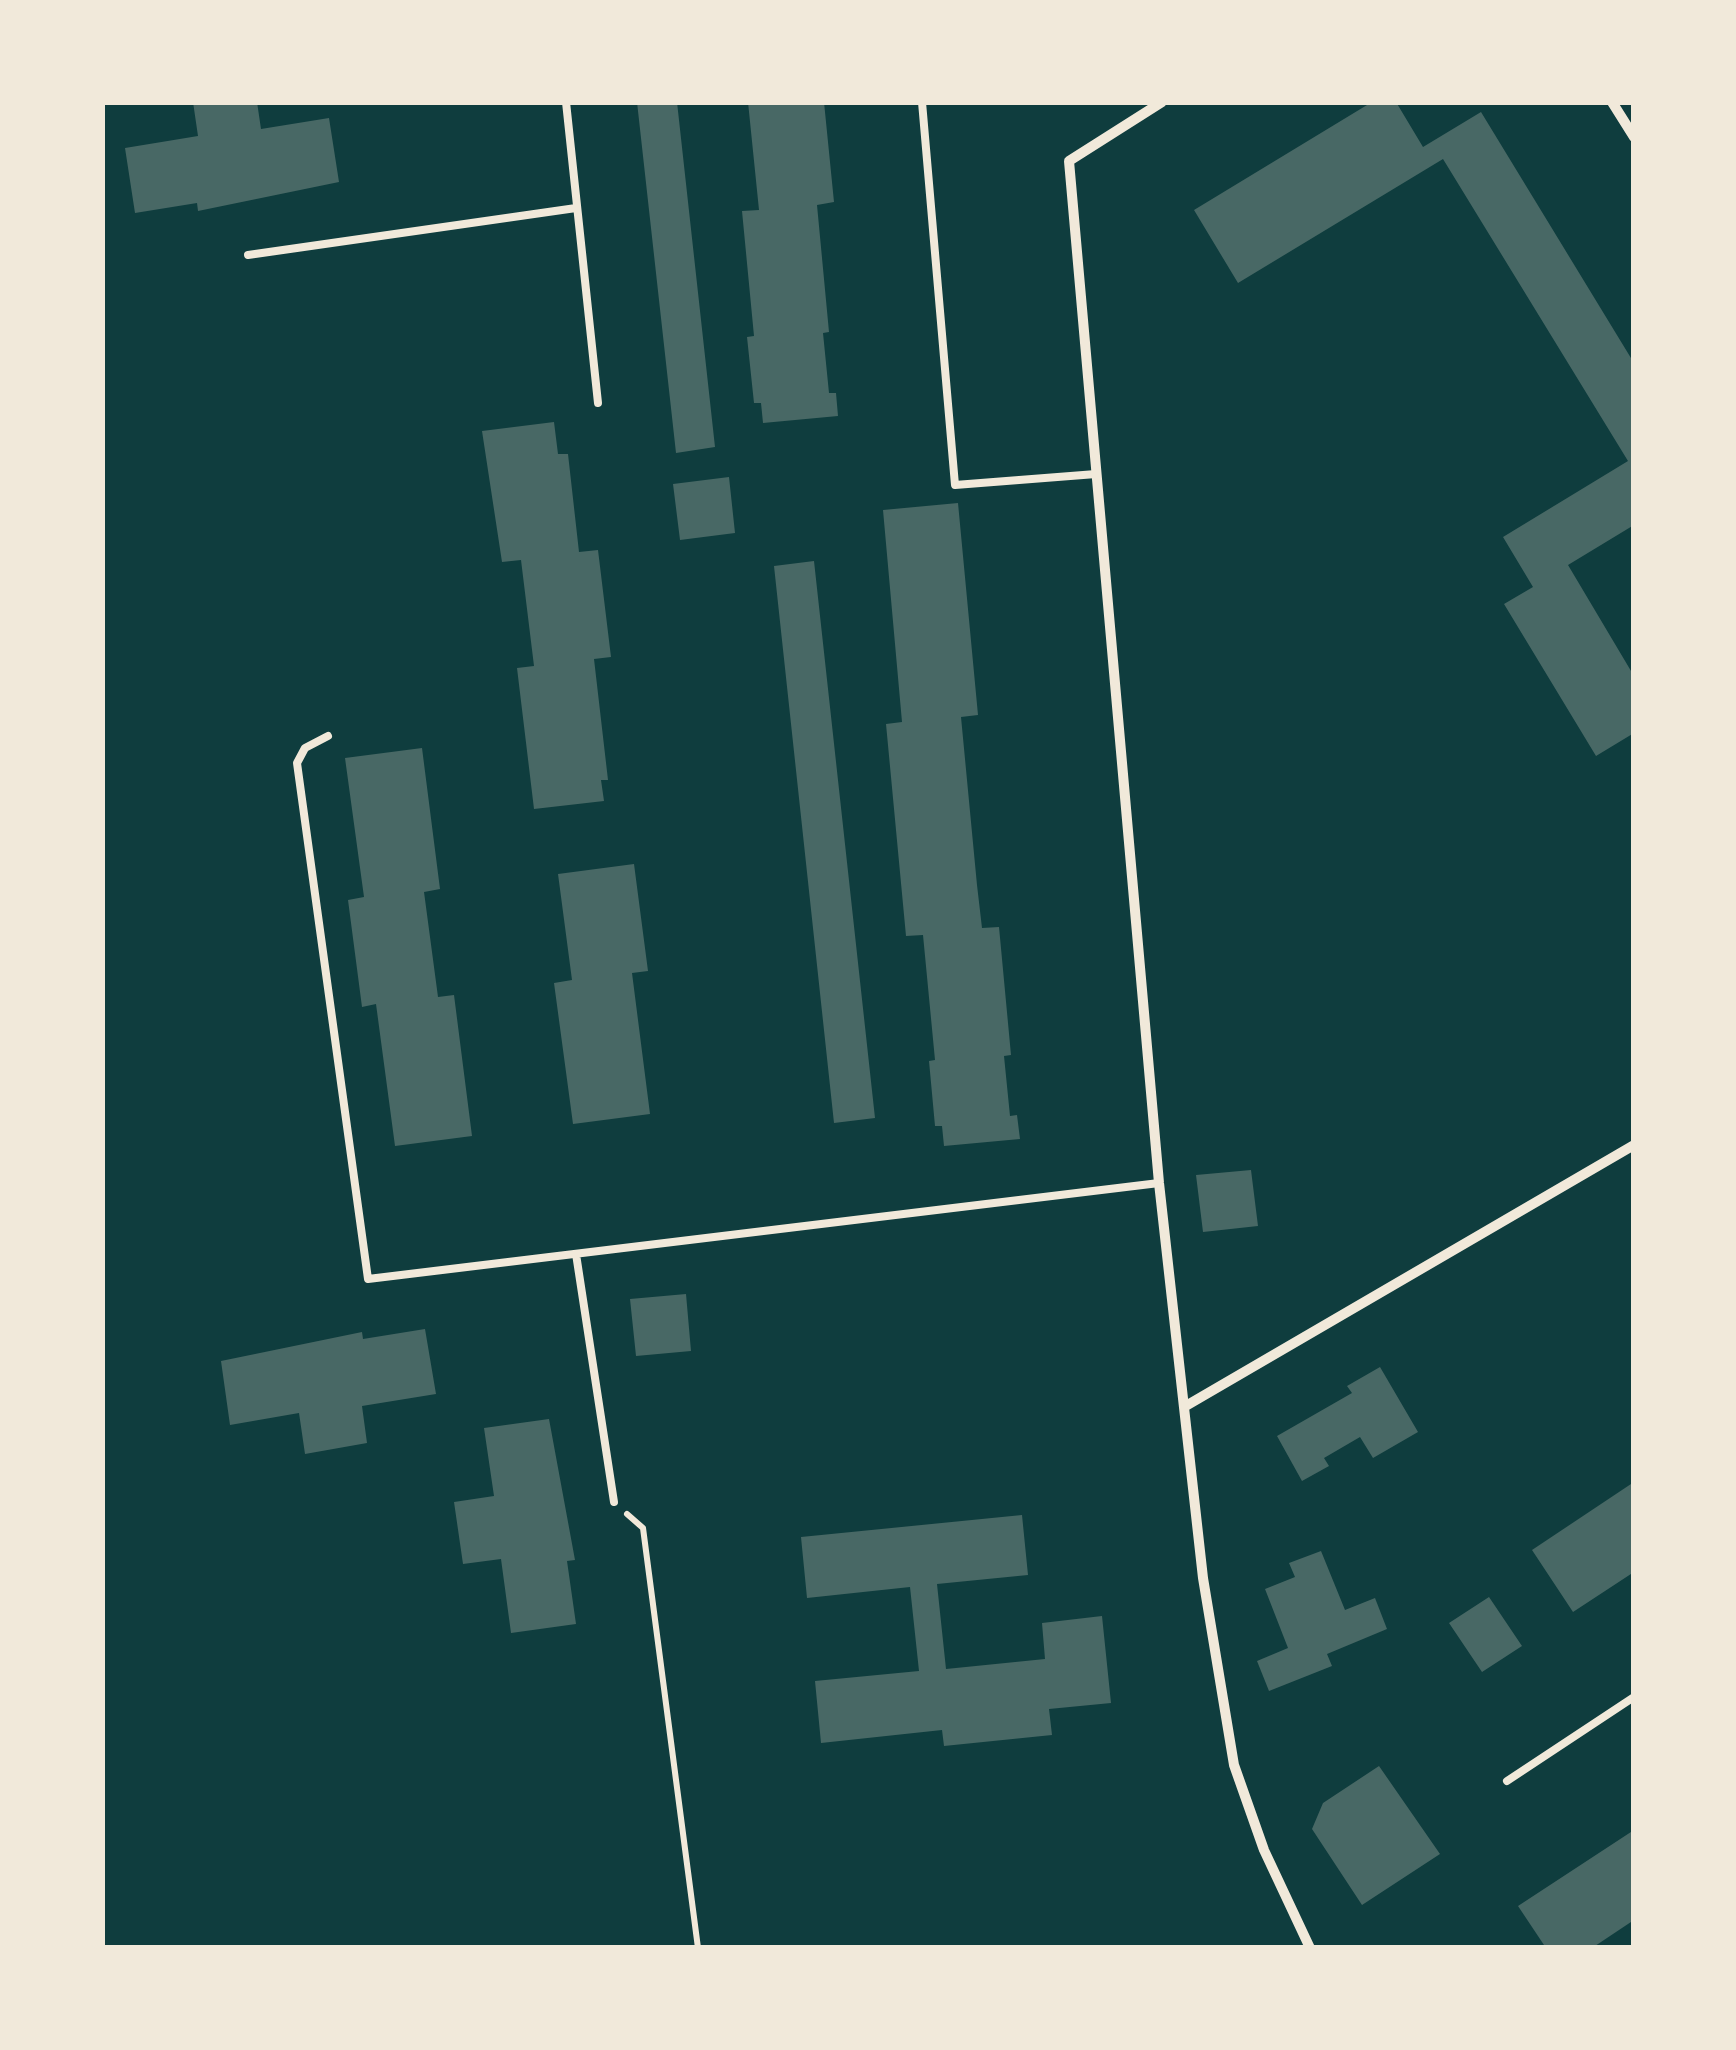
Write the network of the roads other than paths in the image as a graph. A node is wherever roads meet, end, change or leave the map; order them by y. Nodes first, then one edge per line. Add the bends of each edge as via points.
1 (566, 102) edge
2 (922, 102) edge
3 (1162, 102) edge
4 (1612, 102) edge
5 (1634, 137) edge
6 (576, 208) junction
7 (248, 254) dead end
8 (598, 402) dead end
9 (1096, 474) junction
10 (328, 736) dead end
11 (1634, 1144) edge
12 (1159, 1183) junction
13 (576, 1254) junction
14 (1184, 1407) junction
15 (614, 1502) road end
16 (1634, 1697) edge
17 (1507, 1781) dead end
18 (1310, 1948) edge

1 - 6 lane
2 - 9 lane via 955,485
3 - 9 street via 1069,161
4 - 5 street
6 - 7 lane
6 - 8 lane
9 - 12 street
10 - 13 lane via 306,748 296,763 368,1279
11 - 14 street
12 - 13 lane
12 - 14 street
13 - 15 lane
14 - 18 street via 1234,1765
16 - 17 lane

